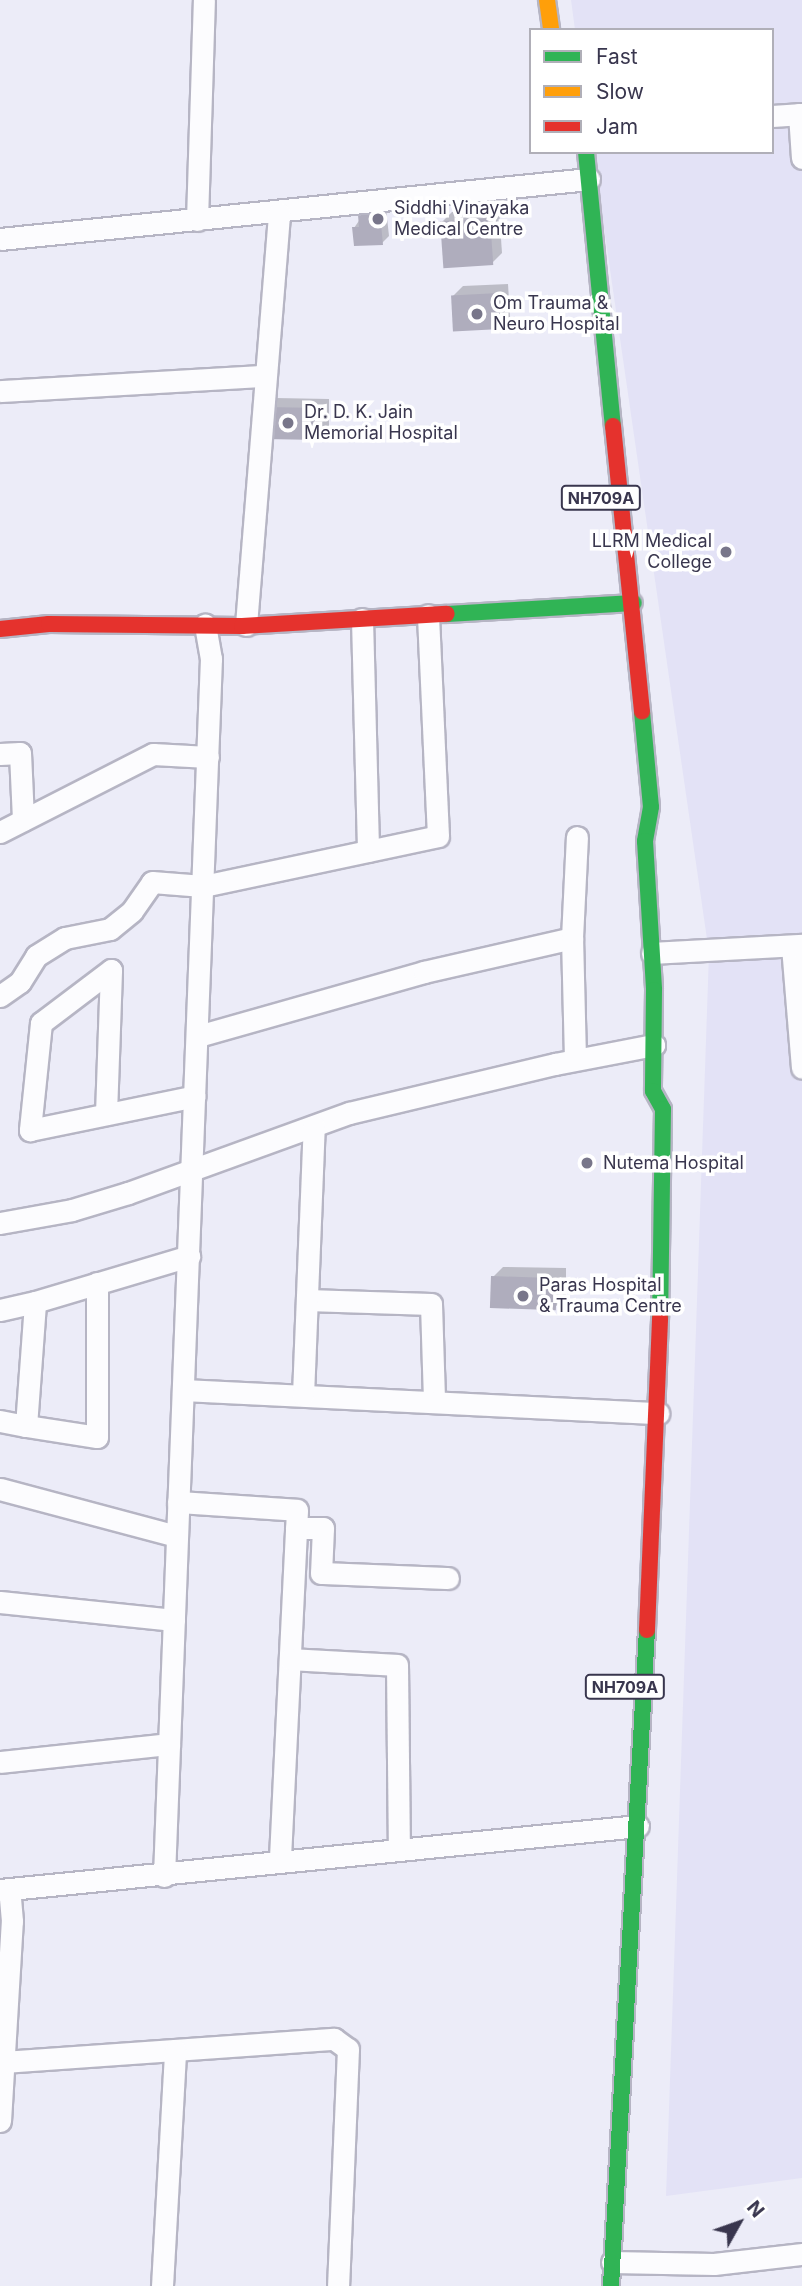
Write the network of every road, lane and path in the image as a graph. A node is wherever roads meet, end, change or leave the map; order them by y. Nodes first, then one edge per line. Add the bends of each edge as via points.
1 (204, 0) edge
2 (547, 0) edge
3 (551, 28) edge
4 (800, 114) edge
5 (774, 116) edge
6 (585, 154) edge
7 (802, 158) edge
8 (573, 179) junction
9 (279, 213) junction
10 (197, 220) junction
11 (0, 239) edge
12 (264, 376) junction
13 (0, 391) edge
14 (634, 603) junction
15 (428, 615) junction
16 (362, 618) junction
17 (205, 625) junction
18 (246, 625) junction
19 (0, 629) edge
20 (0, 754) edge
21 (208, 757) junction
22 (629, 815) dead end
23 (23, 820) junction
24 (0, 832) edge
25 (577, 837) dead end
26 (645, 841) junction
27 (368, 851) junction
28 (203, 886) junction
29 (572, 939) junction
30 (797, 946) edge
31 (652, 953) junction
32 (0, 996) edge
33 (198, 1036) junction
34 (654, 1045) junction
35 (575, 1059) junction
36 (802, 1068) edge
37 (653, 1091) junction
38 (195, 1096) junction
39 (642, 1107) dead end
40 (106, 1114) junction
41 (314, 1126) junction
42 (192, 1170) junction
43 (0, 1223) edge
44 (189, 1256) junction
45 (97, 1283) junction
46 (307, 1300) junction
47 (35, 1302) junction
48 (0, 1310) edge
49 (183, 1390) junction
50 (303, 1395) junction
51 (433, 1400) junction
52 (642, 1412) junction
53 (0, 1421) edge
54 (26, 1426) junction
55 (0, 1489) edge
56 (178, 1502) junction
57 (296, 1528) junction
58 (177, 1536) junction
59 (448, 1578) dead end
60 (0, 1602) edge
61 (174, 1620) junction
62 (290, 1659) junction
63 (169, 1744) junction
64 (0, 1762) edge
65 (623, 1828) junction
66 (399, 1848) junction
67 (279, 1862) junction
68 (164, 1876) junction
69 (4, 1890) edge
70 (175, 2050) junction
71 (4, 2062) junction
72 (0, 2121) edge
73 (802, 2254) edge
74 (612, 2262) junction
75 (162, 2286) edge
76 (338, 2286) edge
77 (611, 2286) edge

1 - 10 street
2 - 3 main road
4 - 5 street
4 - 7 street
6 - 8 main road, NH709A
8 - 9 street
8 - 14 main road, NH709A
9 - 10 street
9 - 12 street
10 - 11 street
12 - 13 street
12 - 18 street
14 - 15 main road
14 - 26 main road, NH709A via 651,807
15 - 16 main road
15 - 27 street via 438,836
16 - 18 main road
16 - 27 street
17 - 18 main road
17 - 19 main road via 49,624
17 - 21 street via 211,659
20 - 23 street via 20,753
21 - 23 street via 153,754
21 - 28 street
22 - 26 main road, NH709A
23 - 24 street
25 - 29 street
26 - 31 main road, NH709A
27 - 28 street
28 - 32 street via 152,882 132,911 110,929 65,938 36,957 20,982
28 - 33 street
29 - 33 street via 424,972
29 - 35 street
30 - 31 street
30 - 36 street
31 - 34 main road, NH709A
33 - 38 street
34 - 35 street
34 - 37 main road, NH709A
35 - 41 street via 349,1113
37 - 39 main road
37 - 52 main road, NH709A via 663,1109
38 - 40 street
38 - 42 street
40 - 40 street via 30,1130 41,1023 111,970
41 - 42 street
41 - 46 street
42 - 43 street via 72,1210
42 - 44 street
44 - 45 street
44 - 49 street
45 - 47 street
45 - 54 street via 97,1437
46 - 50 street
46 - 51 street via 431,1304
47 - 48 street
47 - 54 street
49 - 50 street
49 - 56 street
50 - 51 street
51 - 52 street
52 - 65 main road, NH709A
53 - 54 street
55 - 58 street
56 - 57 street via 297,1510
56 - 58 street
57 - 59 street via 323,1528 321,1573
57 - 62 street
58 - 61 street
60 - 61 street
61 - 63 street
62 - 66 street via 397,1665
62 - 67 street
63 - 64 street
63 - 68 street
65 - 66 street
65 - 74 main road, NH709A
66 - 67 street
67 - 68 street
68 - 69 street
69 - 71 street via 12,1921
70 - 71 street
70 - 75 street
70 - 76 street via 334,2039 348,2049
71 - 72 street
73 - 74 street via 714,2264
74 - 77 main road, NH709A

